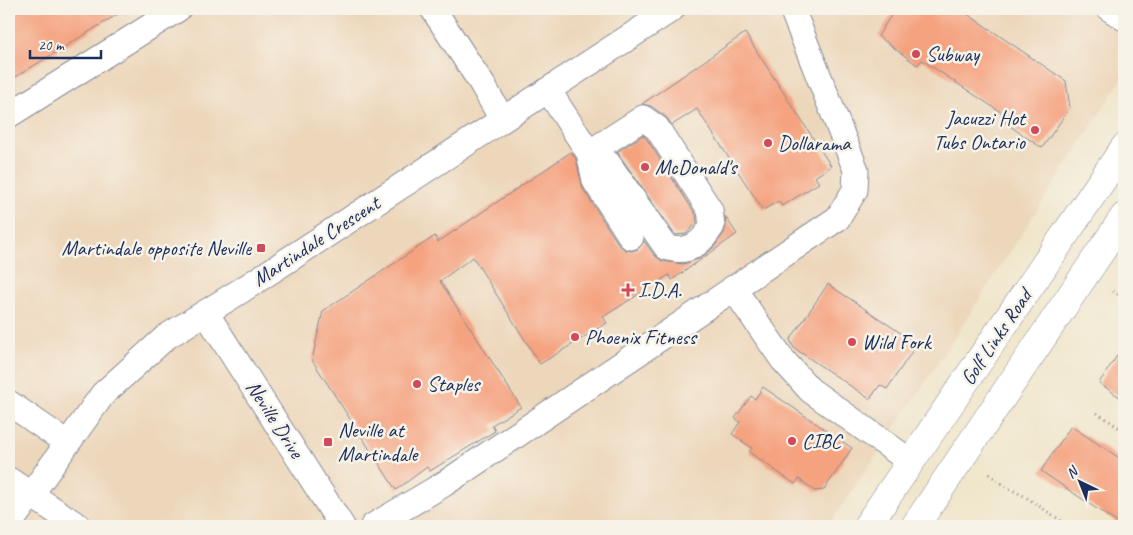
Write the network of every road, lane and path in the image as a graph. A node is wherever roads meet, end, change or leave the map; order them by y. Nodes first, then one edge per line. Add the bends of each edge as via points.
1 (178, 9) edge
2 (433, 9) edge
3 (672, 9) edge
4 (792, 9) edge
5 (1110, 9) edge
6 (1124, 18) edge
7 (548, 90) junction
8 (9, 115) edge
9 (502, 120) junction
10 (1124, 148) edge
11 (589, 153) junction
12 (1124, 217) edge
13 (631, 237) dead end
14 (733, 288) junction
15 (1113, 291) dead end
16 (1124, 298) edge
17 (206, 313) junction
18 (9, 403) edge
19 (1096, 413) dead end
20 (1124, 431) edge
21 (67, 443) junction
22 (911, 462) junction
23 (989, 474) dead end
24 (9, 480) edge
25 (29, 495) junction
26 (9, 525) edge
27 (78, 526) edge
28 (342, 526) edge
29 (373, 526) edge
30 (868, 526) edge
31 (915, 526) edge
32 (1069, 526) edge

1 - 8 street
2 - 9 street
3 - 7 street, Martindale Crescent
4 - 14 street via 856,170 855,190 838,218
5 - 6 street
7 - 9 street, Martindale Crescent
7 - 11 street
9 - 17 street, Martindale Crescent
10 - 22 main road, Golf Links Road
11 - 11 street via 608,163 666,247 684,251 704,239 712,226 710,210 657,128 644,118
11 - 13 street via 595,181
12 - 31 main road, Golf Links Road
14 - 22 street via 783,360 810,390
14 - 29 street via 444,484
15 - 16 path
17 - 21 street, Martindale Crescent via 166,337 103,394
17 - 28 street, Neville Drive
18 - 21 street
19 - 20 path
21 - 25 street, Martindale Crescent
22 - 30 main road, Golf Links Road
23 - 32 path
24 - 25 street
25 - 26 street, Martindale Crescent
25 - 27 street

